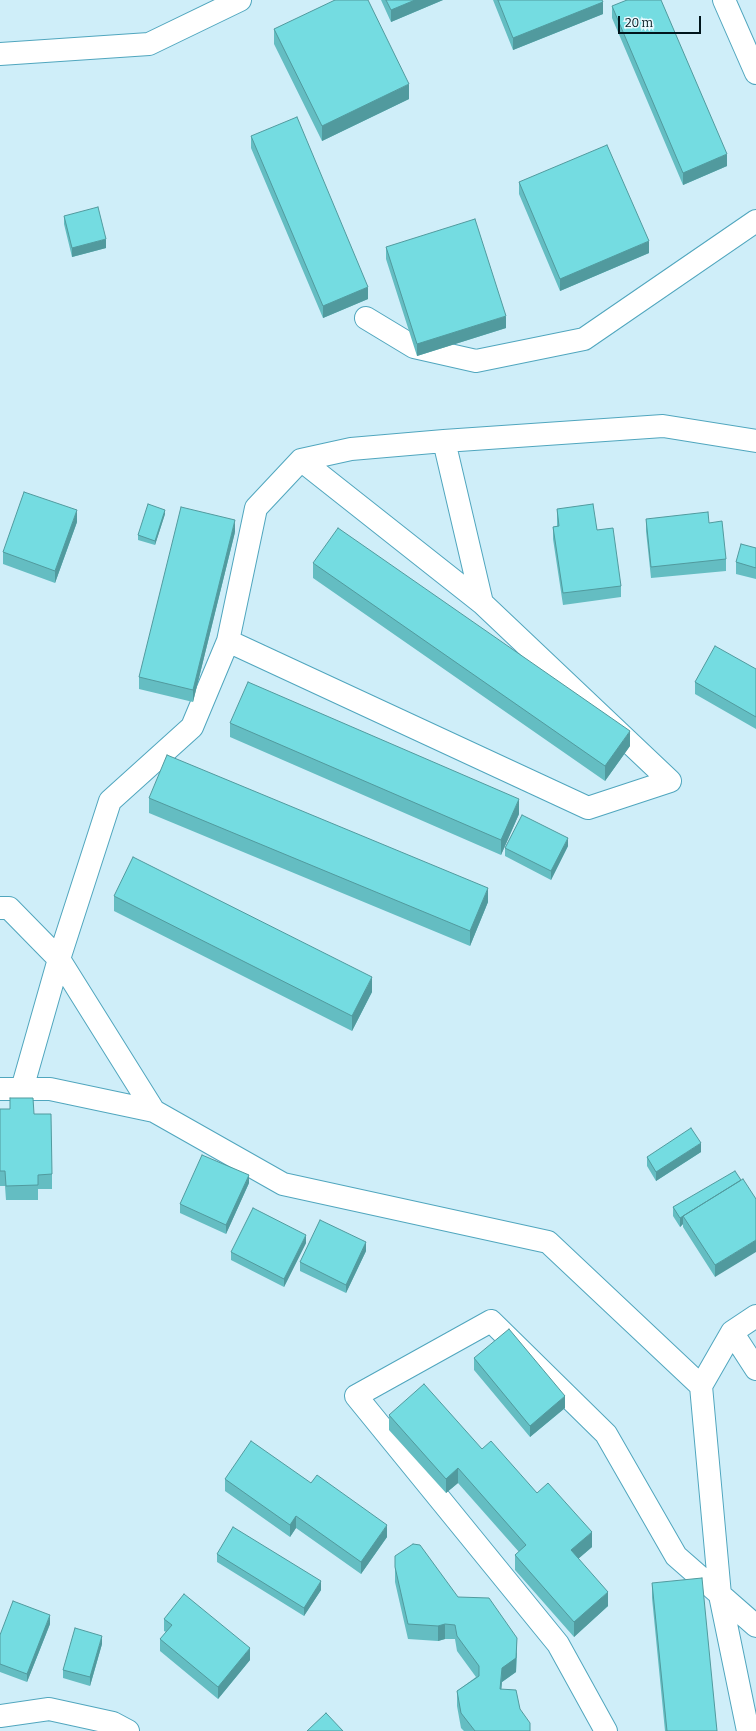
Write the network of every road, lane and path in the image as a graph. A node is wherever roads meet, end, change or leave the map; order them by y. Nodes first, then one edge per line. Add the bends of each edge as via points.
1 (240, 0) edge
2 (724, 0) edge
3 (0, 54) edge
4 (756, 73) edge
5 (756, 221) edge
6 (366, 318) dead end
7 (444, 441) junction
8 (756, 441) edge
9 (301, 460) junction
10 (482, 602) junction
11 (228, 641) junction
12 (3, 905) edge
13 (60, 959) junction
14 (0, 1089) edge
15 (22, 1089) junction
16 (154, 1111) junction
17 (756, 1316) edge
18 (732, 1332) junction
19 (756, 1369) edge
20 (701, 1386) junction
21 (720, 1595) junction
22 (756, 1626) edge
23 (0, 1716) edge
24 (128, 1731) edge
25 (606, 1731) edge
26 (748, 1731) edge

1 - 3 street via 149,44
2 - 4 street
5 - 6 street via 584,339 476,361 414,347
7 - 8 street via 662,426
7 - 9 street via 351,449
7 - 10 street
9 - 10 street
9 - 11 street via 256,508
10 - 11 street via 670,781 588,808
11 - 13 street via 192,727 110,801
12 - 13 street
13 - 15 street
13 - 16 street
14 - 15 street
15 - 16 street via 50,1089
16 - 20 street via 282,1184 548,1242
17 - 18 street
18 - 19 street
18 - 20 street
20 - 21 street
21 - 22 street
21 - 25 street via 676,1556 606,1434 491,1321 356,1396 558,1644
21 - 26 street
23 - 24 street via 49,1709 113,1723

